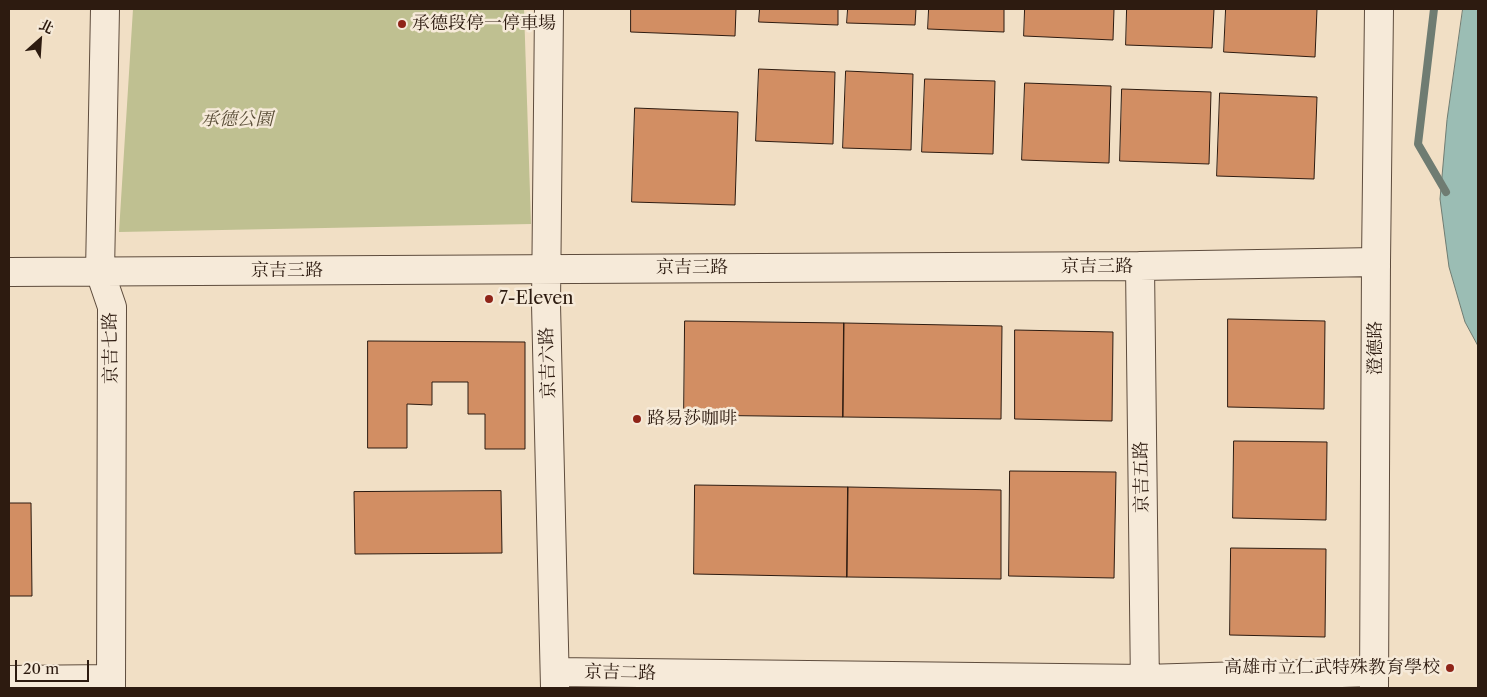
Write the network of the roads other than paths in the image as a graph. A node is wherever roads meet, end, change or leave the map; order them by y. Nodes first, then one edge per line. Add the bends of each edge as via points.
1 (105, 9) edge
2 (549, 9) edge
3 (1379, 9) edge
4 (1376, 262) junction
5 (1140, 266) junction
6 (548, 269) junction
7 (9, 272) edge
8 (100, 272) junction
9 (9, 680) edge
10 (555, 680) edge
11 (1374, 680) edge
12 (111, 684) edge
13 (1145, 684) edge

1 - 8 street, 京吉七路
2 - 6 street, 京吉六路
3 - 4 street, 澄德路
4 - 5 street, 京吉三路
4 - 11 street, 澄德路
5 - 6 street, 京吉三路
5 - 13 street, 京吉五路
6 - 8 street, 京吉三路
6 - 10 street, 京吉六路 via 546,304
7 - 8 street, 京吉三路
8 - 12 street, 京吉七路 via 112,307
9 - 12 street
10 - 13 street, 京吉二路
11 - 13 street, 京吉二路

